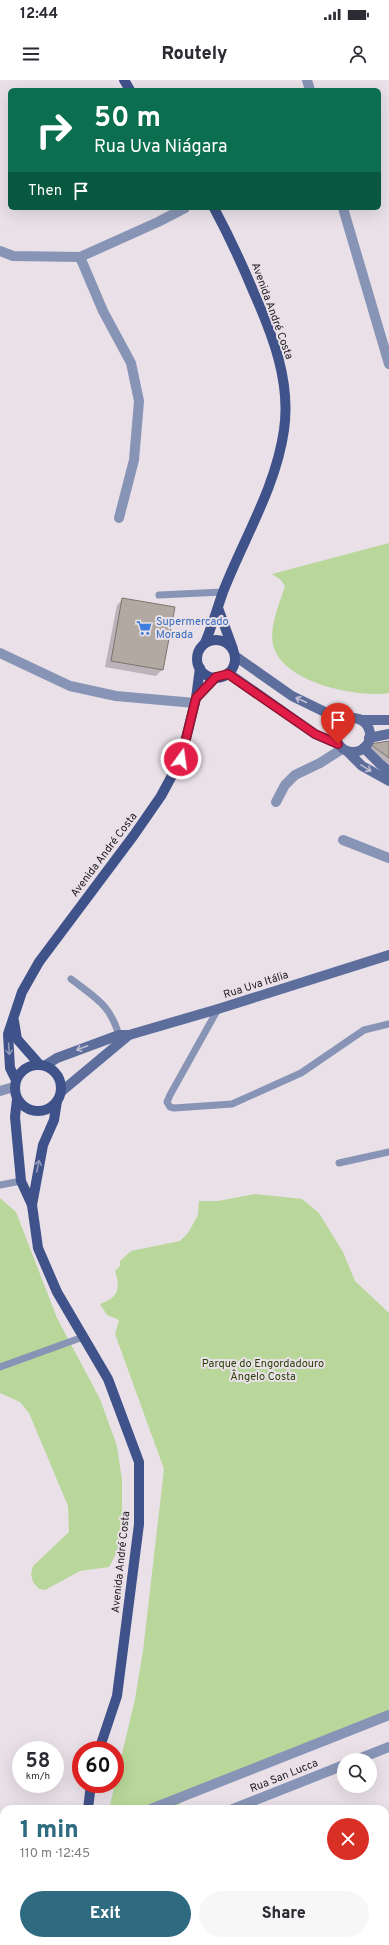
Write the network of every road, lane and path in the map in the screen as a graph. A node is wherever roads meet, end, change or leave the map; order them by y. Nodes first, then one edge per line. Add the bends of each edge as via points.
1 (181, 210) edge
2 (215, 210) edge
3 (344, 210) edge
4 (0, 251) edge
5 (80, 257) junction
6 (389, 364) edge
7 (119, 518) dead end
8 (223, 592) junction
9 (159, 595) dead end
10 (218, 608) junction
11 (205, 643) junction
12 (0, 653) edge
13 (234, 654) junction
14 (200, 668) junction
15 (228, 674) junction
16 (216, 677) junction
17 (196, 701) junction
18 (351, 718) junction
19 (361, 720) junction
20 (389, 720) edge
21 (389, 734) edge
22 (369, 738) junction
23 (342, 748) junction
24 (364, 748) junction
25 (389, 771) edge
26 (389, 781) edge
27 (276, 802) dead end
28 (343, 840) dead end
29 (389, 858) edge
30 (389, 955) edge
31 (70, 979) dead end
32 (218, 1009) junction
33 (13, 1018) junction
34 (389, 1024) edge
35 (123, 1037) junction
36 (42, 1065) junction
37 (15, 1083) junction
38 (0, 1091) edge
39 (62, 1091) junction
40 (17, 1099) junction
41 (58, 1101) junction
42 (389, 1152) edge
43 (339, 1163) dead end
44 (21, 1181) junction
45 (0, 1185) edge
46 (32, 1205) junction
47 (83, 1337) junction
48 (0, 1367) edge
49 (389, 1715) edge
50 (102, 1741) edge
51 (389, 1747) edge
52 (374, 1753) edge
53 (337, 1768) edge
54 (90, 1793) edge
55 (88, 1805) edge
56 (161, 1805) edge
57 (244, 1805) edge

1 - 5 street
2 - 8 main road, Avenida André Costa via 233,242 259,303 279,357 286,394 284,429 276,468
3 - 6 street
4 - 5 street via 13,256
5 - 7 street via 103,311 131,364 139,401 134,460
8 - 9 lane
8 - 10 main road, Avenida André Costa
10 - 11 main road, Avenida André Costa
10 - 13 main road
11 - 13 main road via 218,640 230,646
11 - 14 main road via 198,652
12 - 17 street via 70,686 116,696
13 - 15 main road via 234,663
18 -> 13 street via 327,712 292,696
14 - 16 main road via 204,673
14 - 17 main road, Avenida André Costa
15 - 16 main road
15 - 23 street via 315,734
16 - 17 main road, Avenida André Costa
17 - 33 main road, Avenida André Costa via 181,759 161,796 38,962 22,992
18 - 19 street
18 - 23 street via 337,727 336,733
19 - 20 street
19 - 22 street via 368,728
21 - 22 street
22 - 24 street
23 - 24 street via 358,751
23 -> 26 street via 362,766
23 - 27 street via 320,763 295,775 285,785
24 - 25 street
28 - 29 street
30 - 32 street, Rua Uva Itália
31 - 35 lane via 102,1003 115,1020
32 - 34 lane via 170,1094 168,1102 174,1108 232,1104 301,1073 364,1030
32 - 35 street, Rua Uva Itália
33 - 36 main road, Avenida André Costa via 17,1039
33 -> 37 main road, Avenida André Costa via 8,1034 10,1068
35 -> 36 street, Rua Uva Itália
35 - 39 street, Rua Uva Itália
36 - 37 main road via 29,1066 21,1071
36 - 39 main road via 53,1070 58,1076
37 - 38 street
37 - 40 main road
39 - 41 main road
40 - 41 main road via 25,1108 36,1112 48,1109
40 - 44 main road, Avenida André Costa via 15,1117
46 -> 41 main road, Avenida André Costa via 43,1145 54,1120
42 - 43 lane
44 - 45 lane
44 - 46 main road, Avenida André Costa
46 - 47 main road, Avenida André Costa via 38,1248 57,1292
47 - 48 lane
47 - 50 main road, Avenida André Costa via 108,1379 139,1462 140,1524 117,1696
49 - 56 street
51 - 52 street
53 - 57 street, Rua San Lucca
54 - 55 main road

